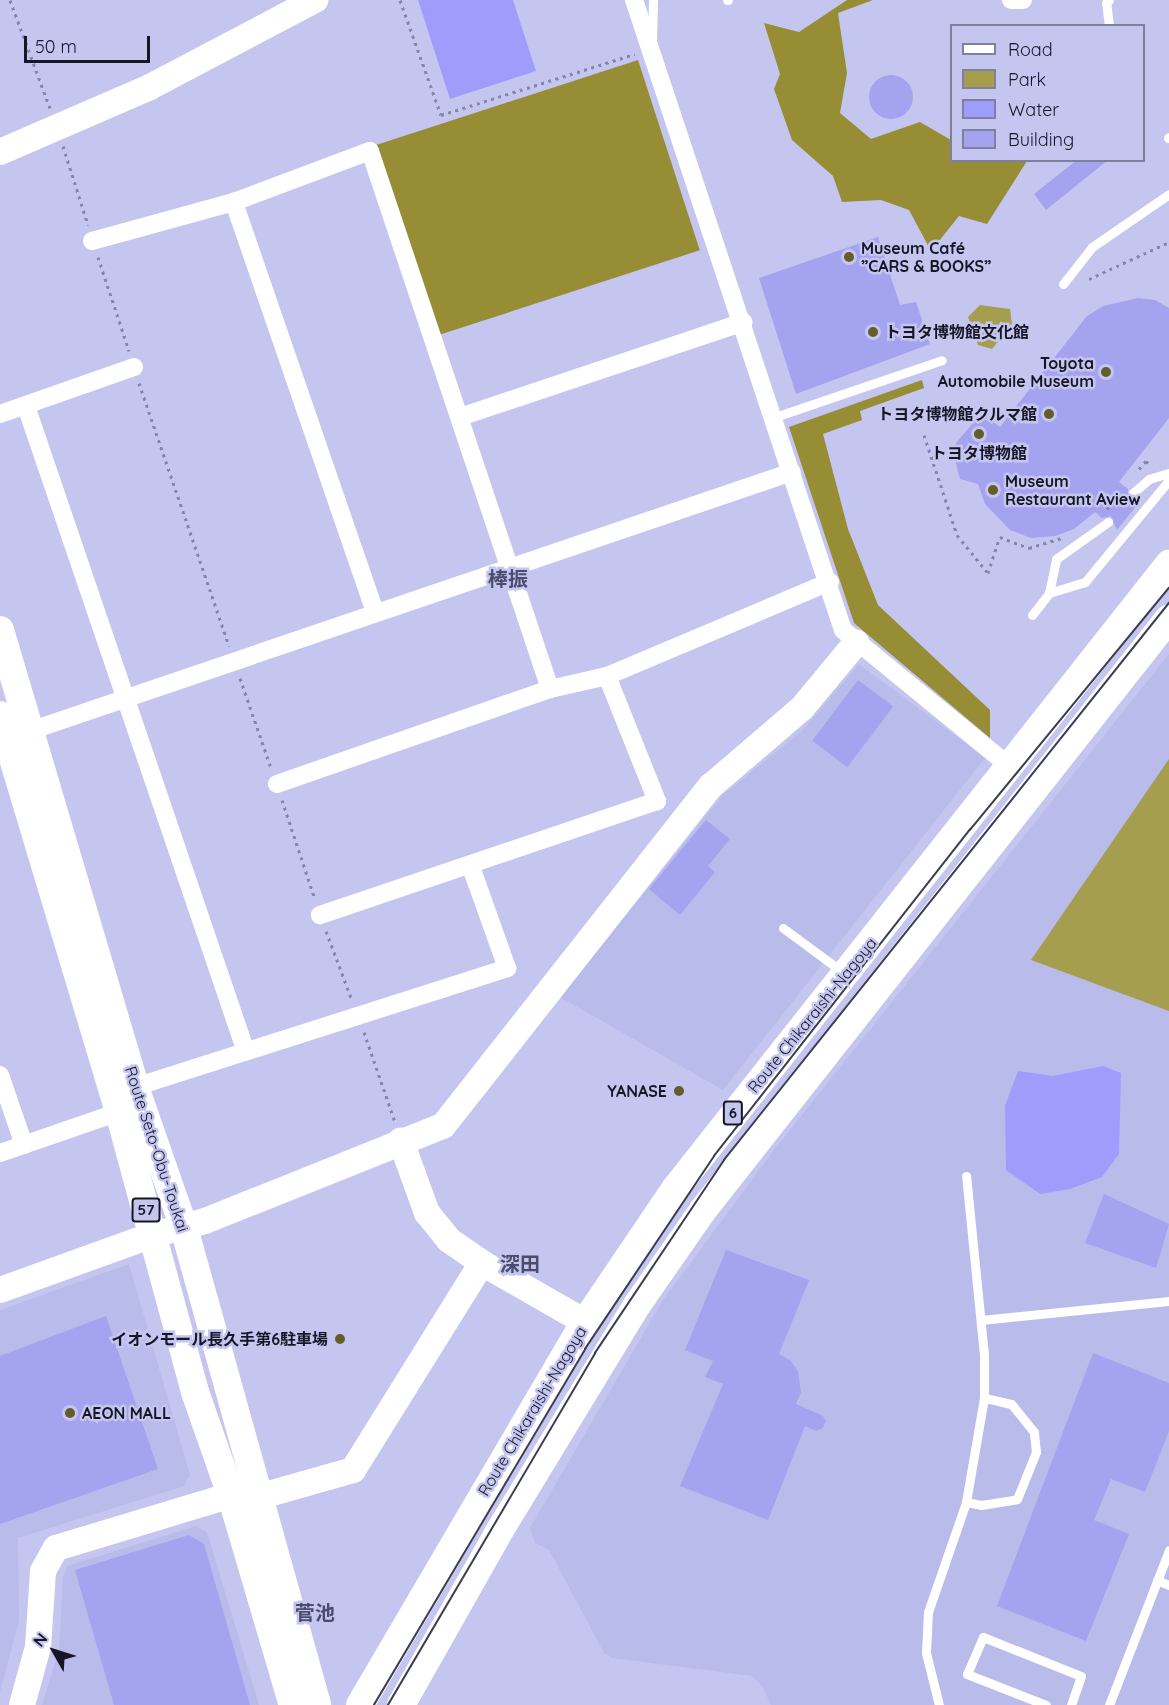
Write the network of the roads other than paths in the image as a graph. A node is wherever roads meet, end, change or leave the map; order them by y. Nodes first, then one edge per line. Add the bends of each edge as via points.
1 (315, 0) edge
2 (634, 0) edge
3 (653, 0) edge
4 (1011, 0) edge
5 (1023, 0) edge
6 (1109, 0) edge
7 (1109, 24) edge
8 (651, 49) junction
9 (0, 152) edge
10 (1169, 194) edge
11 (234, 202) junction
12 (92, 241) road end
13 (1063, 284) dead end
14 (744, 322) junction
15 (942, 360) dead end
16 (134, 367) road end
17 (26, 406) junction
18 (0, 414) edge
19 (460, 417) junction
20 (775, 417) junction
21 (792, 472) junction
22 (1169, 473) edge
23 (1169, 480) edge
24 (1129, 489) road end
25 (1104, 520) road end
26 (1169, 564) edge
27 (512, 569) junction
28 (830, 582) junction
29 (1049, 594) junction
30 (375, 612) junction
31 (1032, 615) dead end
32 (1169, 618) edge
33 (0, 630) edge
34 (855, 643) junction
35 (607, 676) junction
36 (550, 689) junction
37 (125, 700) junction
38 (10, 731) edge
39 (1008, 765) junction
40 (277, 784) road end
41 (470, 864) junction
42 (320, 915) road end
43 (783, 928) dead end
44 (847, 975) junction
45 (246, 1052) junction
46 (0, 1075) edge
47 (135, 1087) junction
48 (119, 1112) junction
49 (401, 1141) junction
50 (24, 1145) junction
51 (0, 1153) edge
52 (966, 1176) dead end
53 (184, 1228) junction
54 (153, 1234) junction
55 (482, 1263) junction
56 (0, 1290) edge
57 (1169, 1300) edge
58 (981, 1320) junction
59 (585, 1322) junction
60 (984, 1398) junction
61 (245, 1496) junction
62 (966, 1502) junction
63 (1169, 1550) edge
64 (1157, 1580) junction
65 (1169, 1585) edge
66 (22, 1705) edge
67 (292, 1705) edge
68 (317, 1705) edge
69 (360, 1705) edge
70 (401, 1705) edge
71 (939, 1705) edge
72 (1046, 1705) edge
73 (1071, 1705) edge
74 (1109, 1705) edge

1 - 9 street via 223,51
2 - 8 street
3 - 8 lane
4 - 5 street
6 - 7 lane
8 - 14 street
10 - 13 lane via 1092,247
11 - 12 street
11 - 19 street via 370,151
11 - 30 street
14 - 19 street
14 - 20 street
15 - 20 lane
16 - 17 street
17 - 18 street
17 - 37 street
19 - 27 street
20 - 21 street
21 - 27 street
21 - 28 street
22 - 24 lane
23 - 29 lane via 1085,582
25 - 29 lane via 1056,559
26 - 39 main road, Route Chikaraishi-Nagoya / 6
27 - 30 street
27 - 36 street
28 - 34 street via 843,630
28 - 35 street
29 - 31 lane
30 - 37 street
32 - 70 main road, Route Chikaraishi-Nagoya / 6 via 703,1210 637,1305 496,1535
33 - 38 main road, Route Seto-Obu-Toukai / 57
34 - 39 street
34 - 49 street via 802,708 711,786 443,1126
35 - 36 street
35 - 41 street via 657,801
36 - 40 street
37 - 38 street
37 - 45 street
38 - 47 main road, Route Seto-Obu-Toukai / 57
38 - 48 main road, Route Seto-Obu-Toukai / 57
39 - 44 main road, Route Chikaraishi-Nagoya / 6
41 - 42 street
41 - 45 street via 507,968 371,1014 357,1013
43 - 44 lane
44 - 59 main road, Route Chikaraishi-Nagoya / 6 via 675,1189
45 - 47 street
46 - 50 street
47 - 53 main road, Route Seto-Obu-Toukai / 57
48 - 50 street
48 - 54 main road, Route Seto-Obu-Toukai / 57
49 - 53 street
49 - 55 street via 427,1213 449,1240
50 - 51 street
52 - 58 lane
53 - 54 street
53 - 61 main road, Route Seto-Obu-Toukai / 57
54 - 56 street
54 - 61 main road, Route Seto-Obu-Toukai / 57 via 195,1392
55 - 59 street
55 - 61 street via 353,1470
57 - 58 lane
58 - 60 lane
59 - 69 main road, Route Chikaraishi-Nagoya / 6
60 - 62 lane
60 - 62 lane via 998,1398 1011,1404 1034,1432 1036,1452 1017,1499 981,1505
61 - 66 street via 56,1548 43,1571 38,1647
61 - 67 main road, Route Seto-Obu-Toukai / 57
61 - 68 main road, Route Seto-Obu-Toukai / 57
62 - 71 lane via 935,1592 926,1632 926,1653
63 - 64 lane
64 - 65 lane
64 - 74 lane
72 - 73 lane via 967,1674 983,1637 1081,1676

